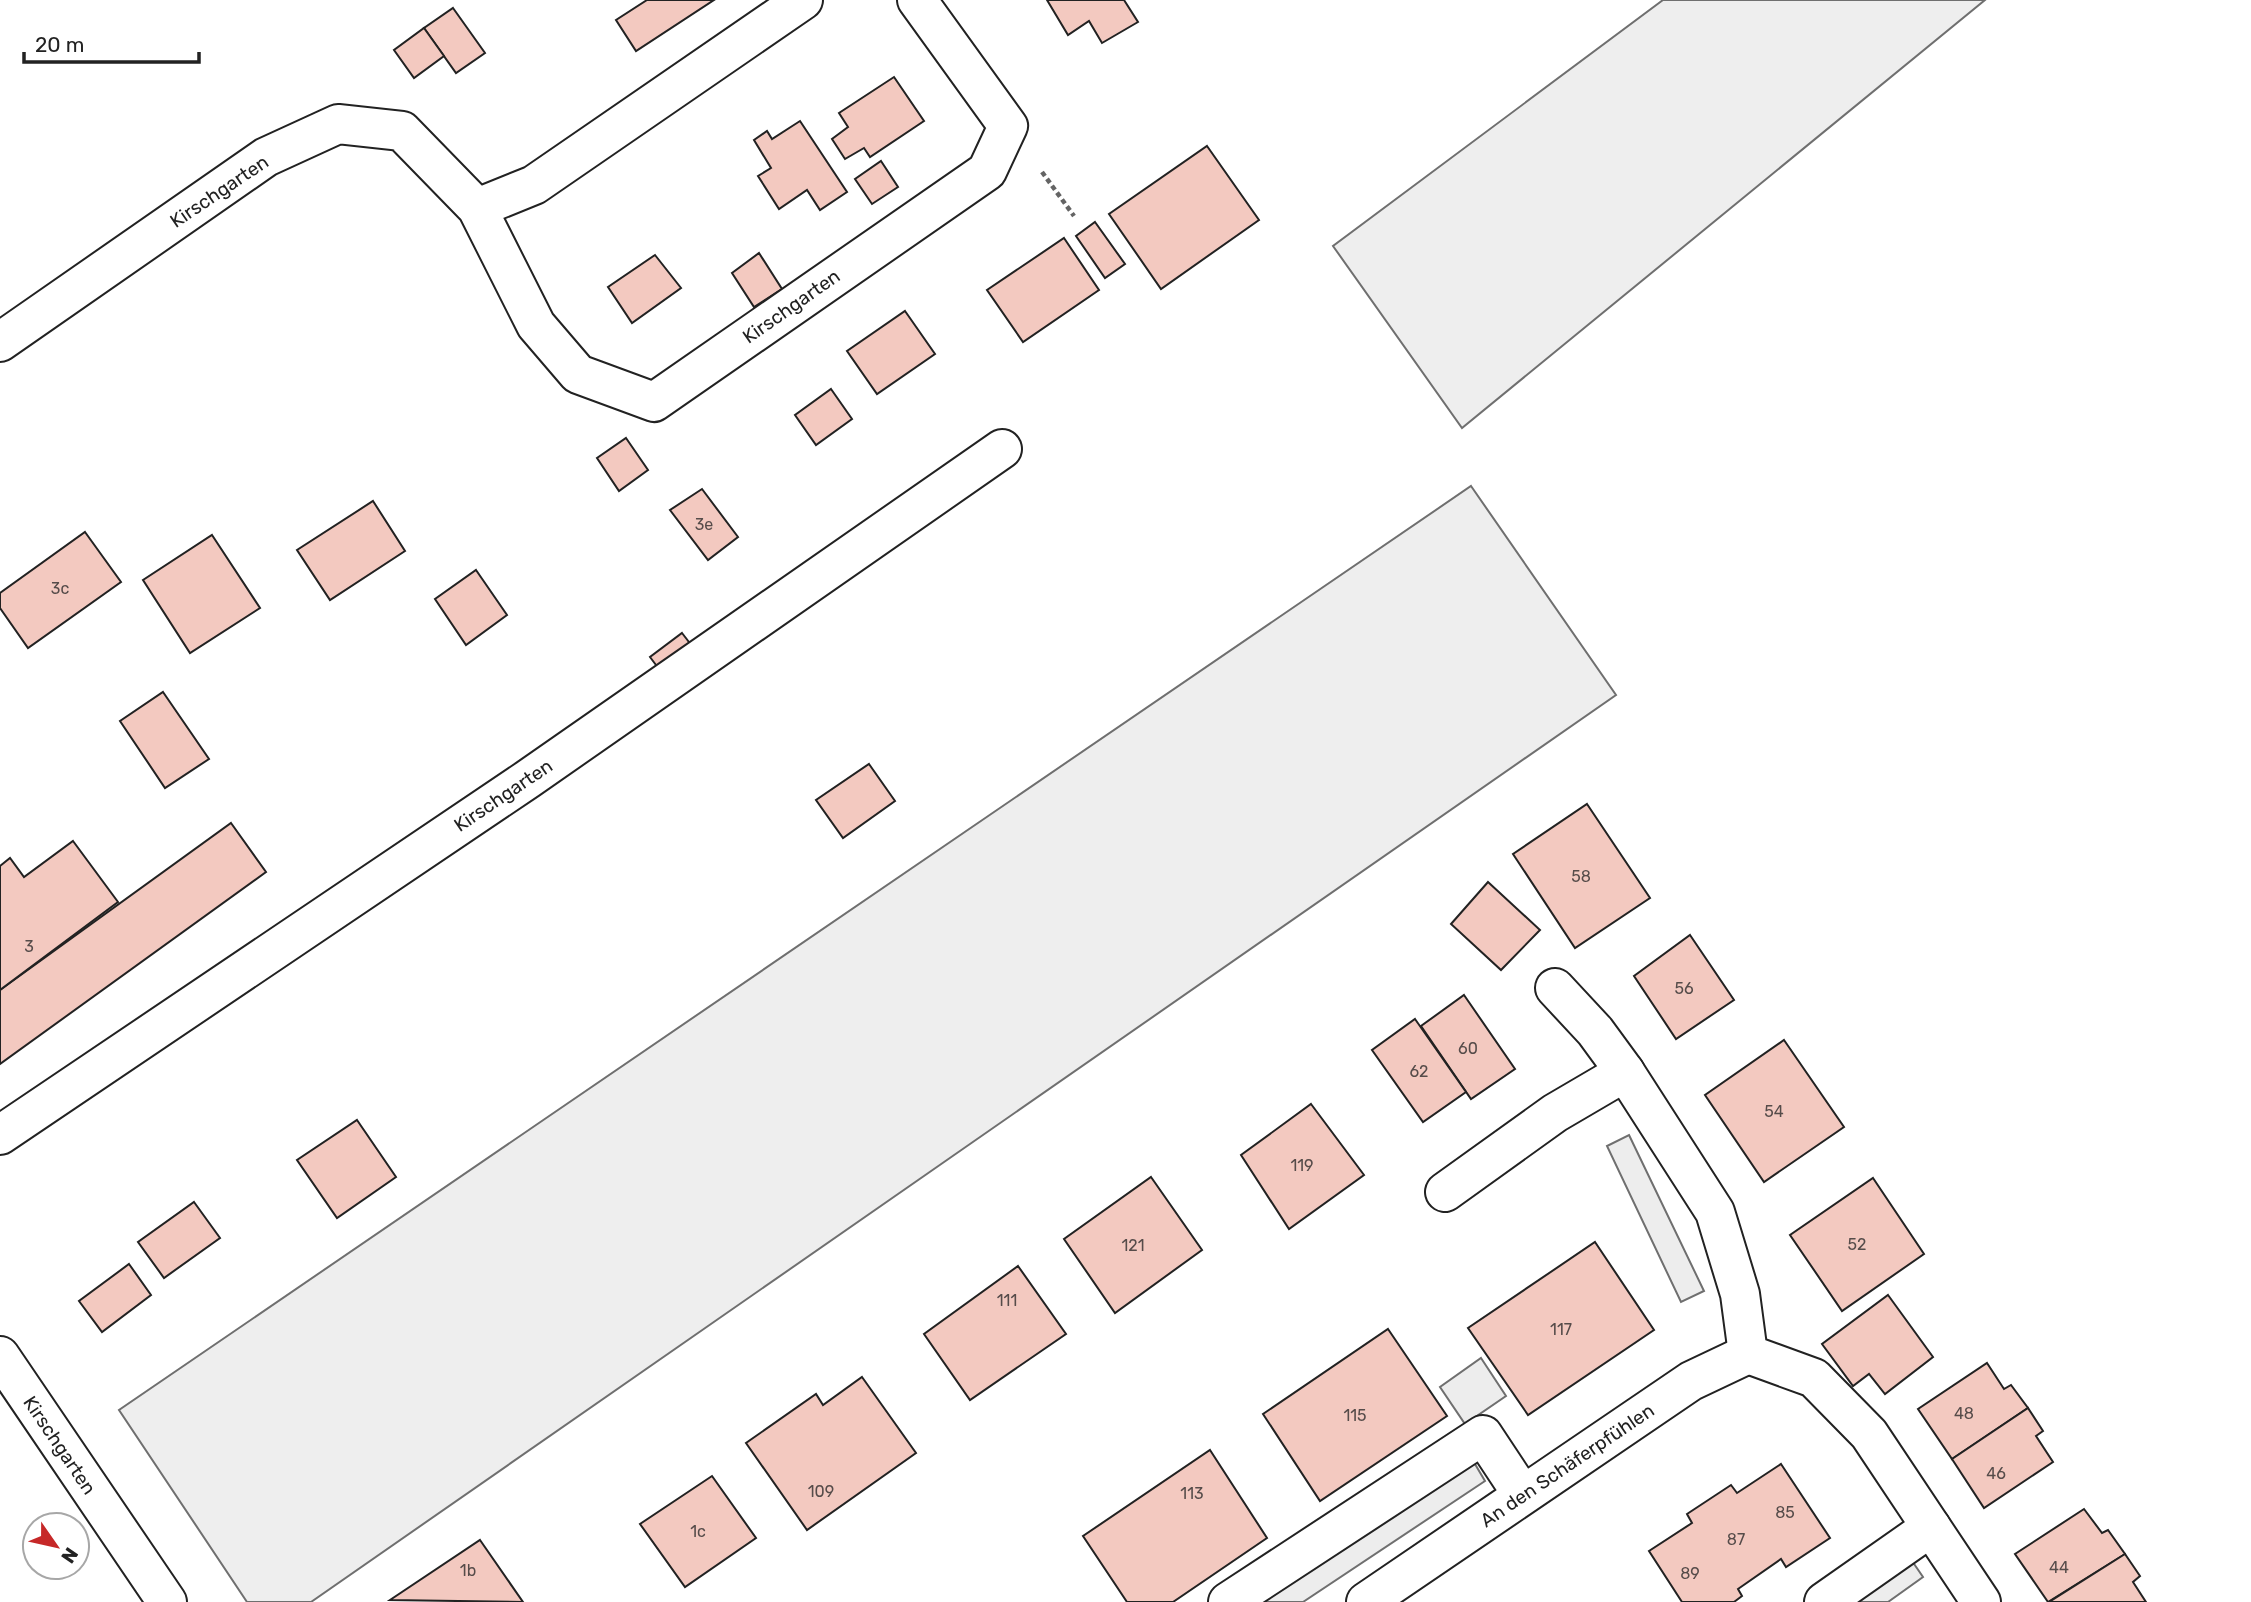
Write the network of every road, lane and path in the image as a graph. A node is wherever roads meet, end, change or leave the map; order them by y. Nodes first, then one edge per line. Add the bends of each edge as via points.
1 (803, 0) edge
2 (917, 0) edge
3 (477, 208) junction
4 (0, 342) edge
5 (1002, 449) dead end
6 (1555, 988) dead end
7 (1625, 1072) junction
8 (0, 1135) edge
9 (1445, 1192) dead end
10 (1748, 1354) junction
11 (0, 1356) edge
12 (1522, 1494) junction
13 (1931, 1527) junction
14 (1388, 1596) edge
15 (167, 1602) edge
16 (1228, 1602) edge
17 (1824, 1602) edge
18 (1981, 1602) edge

1 - 3 street via 534,186
2 - 3 street, Kirschgarten via 1008,127 987,170 654,402 578,374 536,325
3 - 4 street, Kirschgarten via 402,131 338,124 265,157
5 - 8 street, Kirschgarten via 528,779
6 - 7 street
7 - 9 street via 1555,1113
7 - 10 street via 1715,1212 1740,1294
10 - 12 street, An den Schäferpfühlen via 1691,1381
10 - 13 street via 1814,1377 1869,1434
11 - 15 street, Kirschgarten
12 - 14 street, An den Schäferpfühlen
12 - 16 street via 1483,1435
13 - 17 street
13 - 18 street

